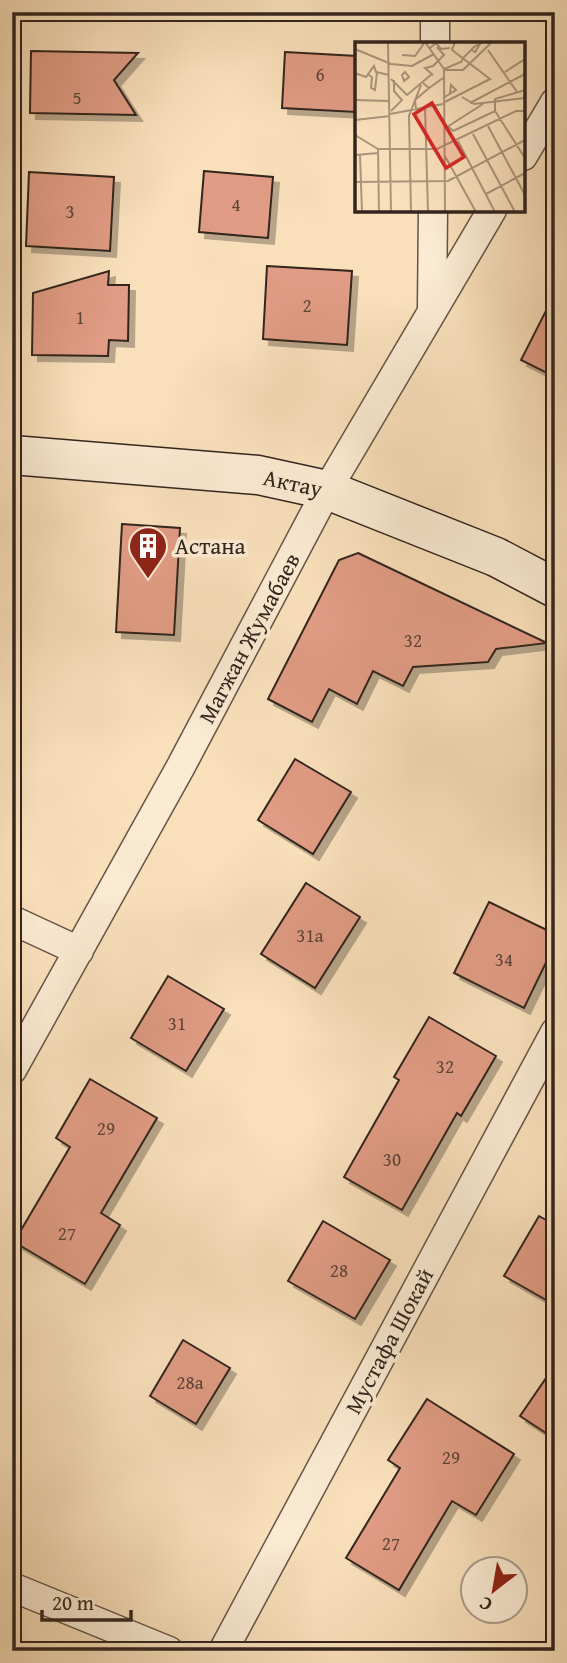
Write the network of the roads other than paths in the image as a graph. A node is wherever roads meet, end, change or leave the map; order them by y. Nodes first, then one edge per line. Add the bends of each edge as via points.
1 (435, 12) edge
2 (435, 42) edge
3 (555, 102) edge
4 (525, 153) edge
5 (433, 212) edge
6 (491, 212) edge
7 (432, 311) junction
8 (12, 455) edge
9 (327, 490) junction
10 (555, 588) edge
11 (12, 920) edge
12 (79, 951) junction
13 (555, 1032) edge
14 (12, 1070) edge
15 (12, 1587) edge
16 (169, 1651) edge
17 (223, 1651) edge

1 - 2 street
3 - 4 street
5 - 7 street
6 - 7 street, Магжан Жумабаев
7 - 9 street, Магжан Жумабаев
8 - 9 street, Актау via 258,475
9 - 10 street, Актау via 496,556
9 - 12 street, Магжан Жумабаев
11 - 12 street
12 - 14 street, Магжан Жумабаев
13 - 17 street, Мустафа Шокай
15 - 16 street

